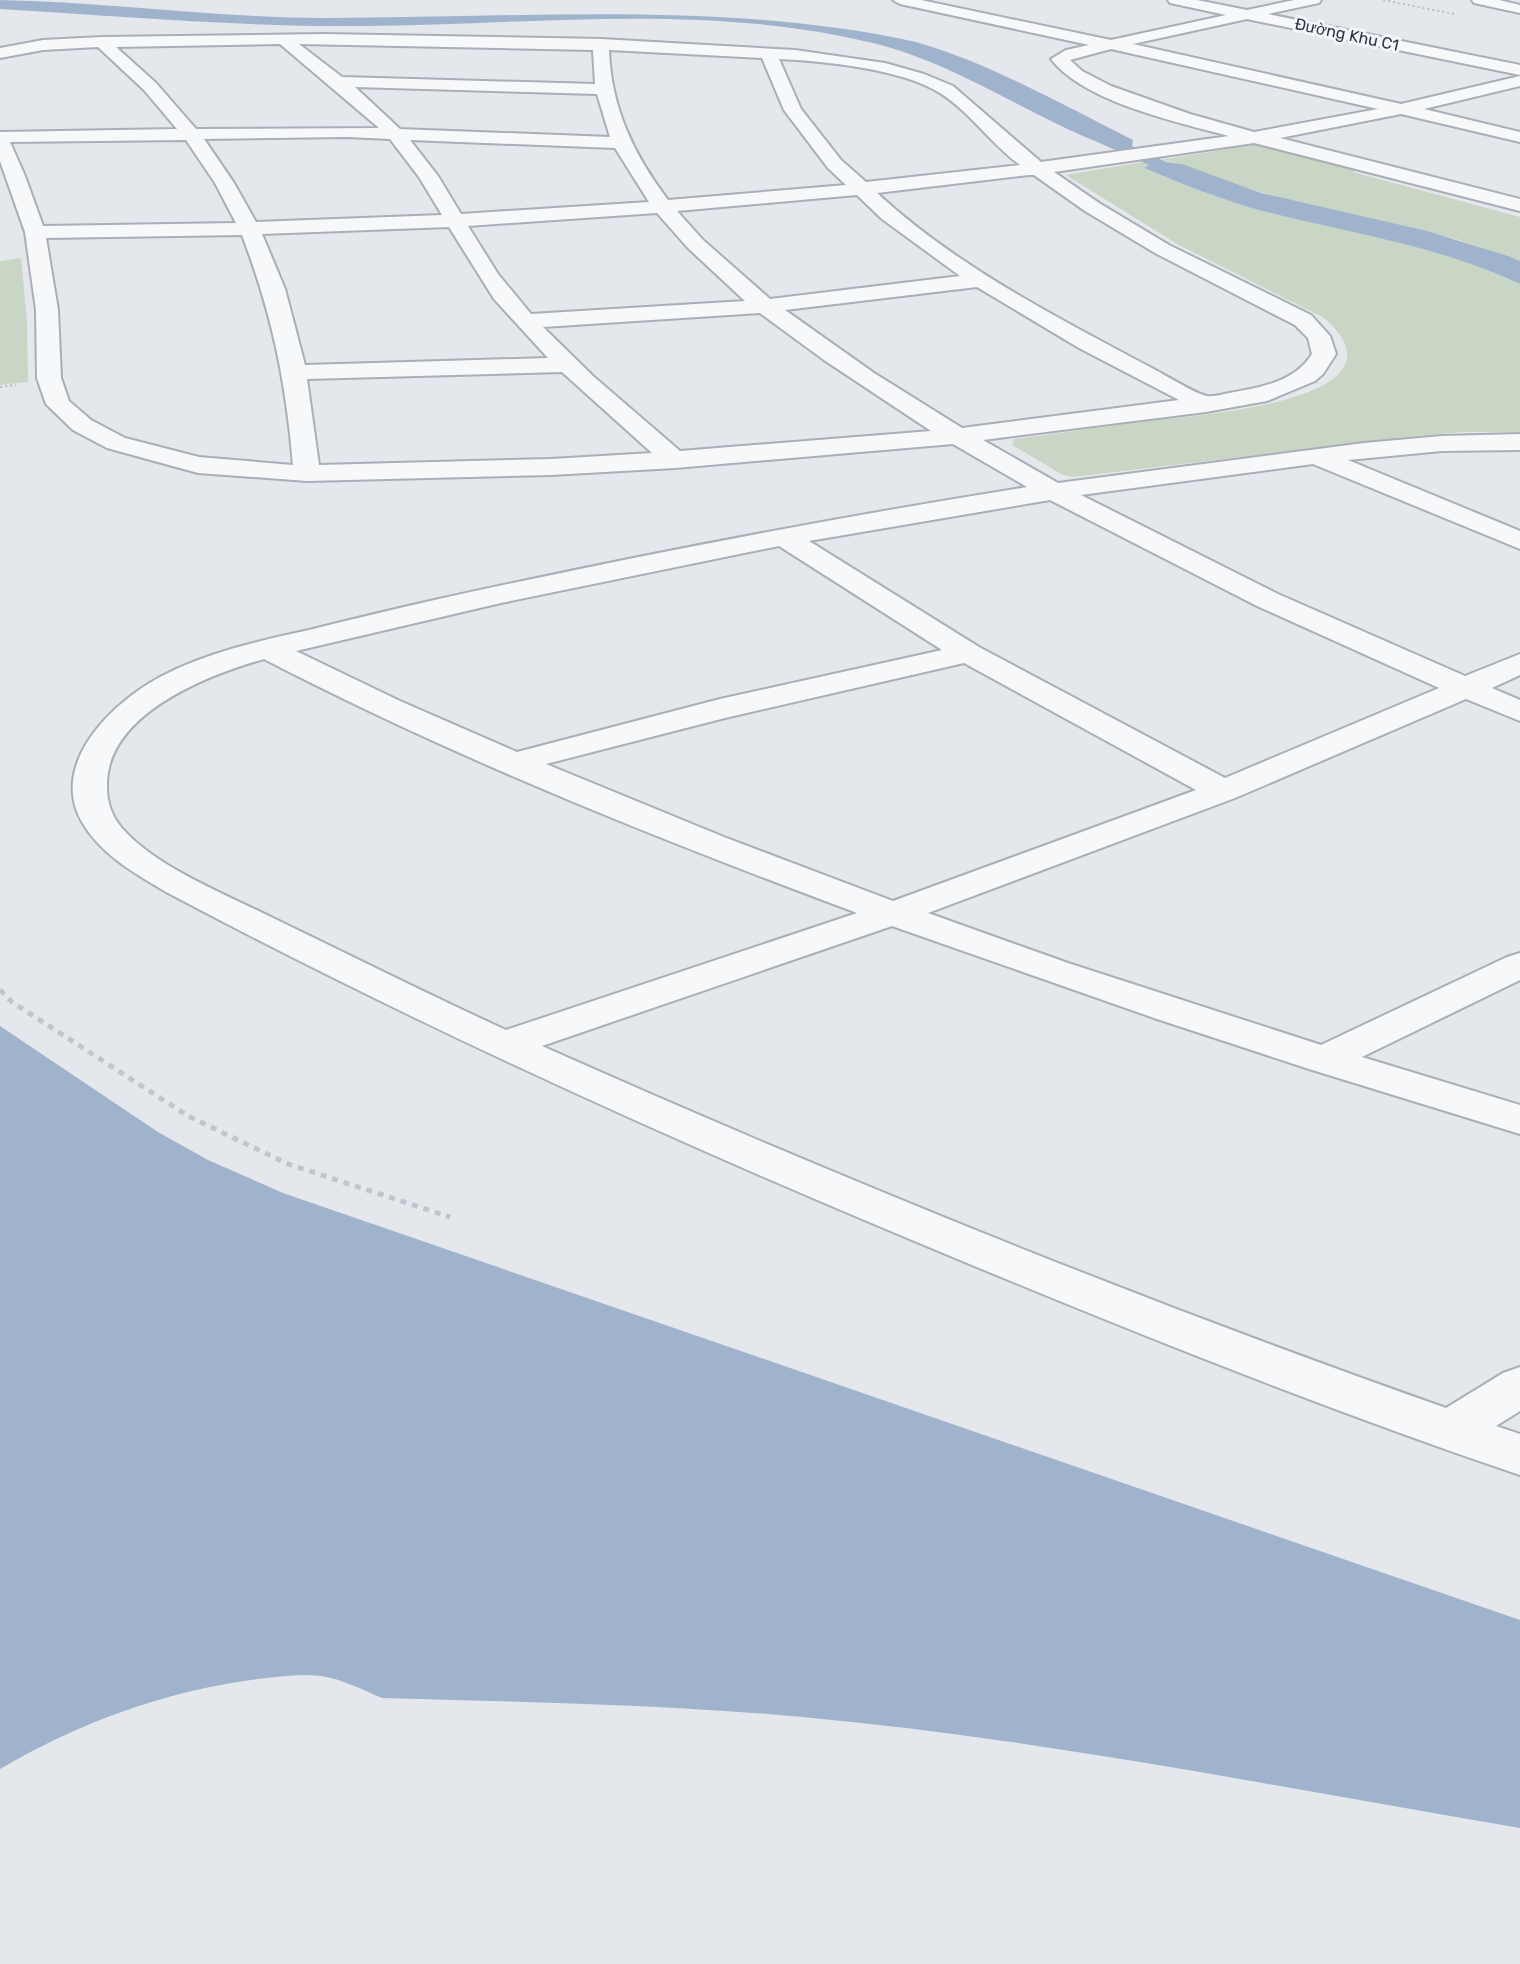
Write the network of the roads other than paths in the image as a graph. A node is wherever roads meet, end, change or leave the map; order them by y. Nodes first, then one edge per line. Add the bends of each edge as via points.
1 (900, 0) edge
2 (933, 0) edge
3 (1175, 0) edge
4 (1314, 0) edge
5 (1479, 0) edge
6 (1520, 9) edge
7 (1250, 14) junction
8 (283, 39) junction
9 (1131, 40) junction
10 (102, 42) junction
11 (601, 44) junction
12 (1114, 44) junction
13 (0, 52) edge
14 (768, 53) junction
15 (1520, 70) edge
16 (1520, 81) edge
17 (337, 82) junction
18 (603, 89) junction
19 (1429, 106) junction
20 (1408, 110) junction
21 (1520, 127) edge
22 (192, 133) junction
23 (395, 133) junction
24 (1255, 136) junction
25 (1520, 137) edge
26 (0, 139) edge
27 (621, 143) junction
28 (1037, 169) junction
29 (860, 190) junction
30 (1520, 205) edge
31 (664, 207) junction
32 (454, 220) junction
33 (250, 229) junction
34 (35, 232) junction
35 (982, 280) junction
36 (766, 306) junction
37 (525, 321) junction
38 (567, 365) junction
39 (295, 372) junction
40 (1206, 405) junction
41 (957, 436) junction
42 (1520, 442) edge
43 (1317, 457) junction
44 (675, 460) junction
45 (307, 473) junction
46 (1052, 491) junction
47 (782, 536) junction
48 (1520, 541) edge
49 (267, 648) junction
50 (968, 653) junction
51 (1520, 663) edge
52 (1466, 688) junction
53 (1520, 710) edge
54 (513, 763) junction
55 (1223, 791) junction
56 (891, 913) junction
57 (1520, 965) edge
58 (503, 1045) junction
59 (1323, 1060) junction
60 (1520, 1120) edge
61 (1520, 1386) edge
62 (1451, 1430) junction
63 (1520, 1455) edge

1 - 12 street
2 - 9 street
3 - 7 street, Đường Khu C1
4 - 7 street
5 - 6 street
7 - 9 street
7 - 15 street, Đường Khu C1
8 - 10 street
8 - 11 street
8 - 17 street
9 - 12 street
9 - 19 street
10 - 13 street
10 - 22 street via 139,74
11 - 14 street
11 - 18 street
12 - 20 street
12 - 24 street via 1059,59 1079,75 1126,98
14 - 28 street via 872,65 929,81 955,95
14 - 29 street via 779,87 800,122
16 - 19 street
17 - 18 street
17 - 23 street
18 - 27 street
19 - 20 street
19 - 21 street
20 - 24 street
20 - 25 street
22 - 23 street
22 - 26 street
22 - 33 street
23 - 27 street
23 - 32 street via 419,162
24 - 28 street
24 - 30 street
26 - 34 street
27 - 31 street
28 - 29 street
28 - 40 street via 1138,235 1303,320 1319,336 1324,354 1297,382 1267,394
29 - 31 street
29 - 35 street
31 - 32 street
31 - 36 street via 708,255
32 - 33 street
32 - 37 street via 486,274
33 - 34 street
33 - 39 street via 276,293
34 - 45 street via 47,310 50,387 64,412 103,437 159,457 222,468
35 - 36 street
35 - 40 street via 1093,346
36 - 37 street
36 - 41 street via 846,365
37 - 38 street
38 - 39 street
38 - 44 street
39 - 45 street
40 - 41 street
41 - 44 street
41 - 46 street
42 - 43 street via 1459,442
43 - 46 street
43 - 48 street
44 - 45 street
46 - 47 street
46 - 52 street via 1242,588
47 - 49 street
47 - 50 street
49 - 54 street via 329,681
49 - 58 street via 217,663 172,684 118,723 98,752 88,786 99,822 115,842 149,866
50 - 54 street via 719,709
50 - 55 street
51 - 52 street
52 - 53 street
52 - 55 street
54 - 56 street
55 - 56 street
56 - 58 street
56 - 59 street via 1106,990
57 - 59 street
58 - 62 street via 972,1248
59 - 60 street
61 - 62 street
62 - 63 street

